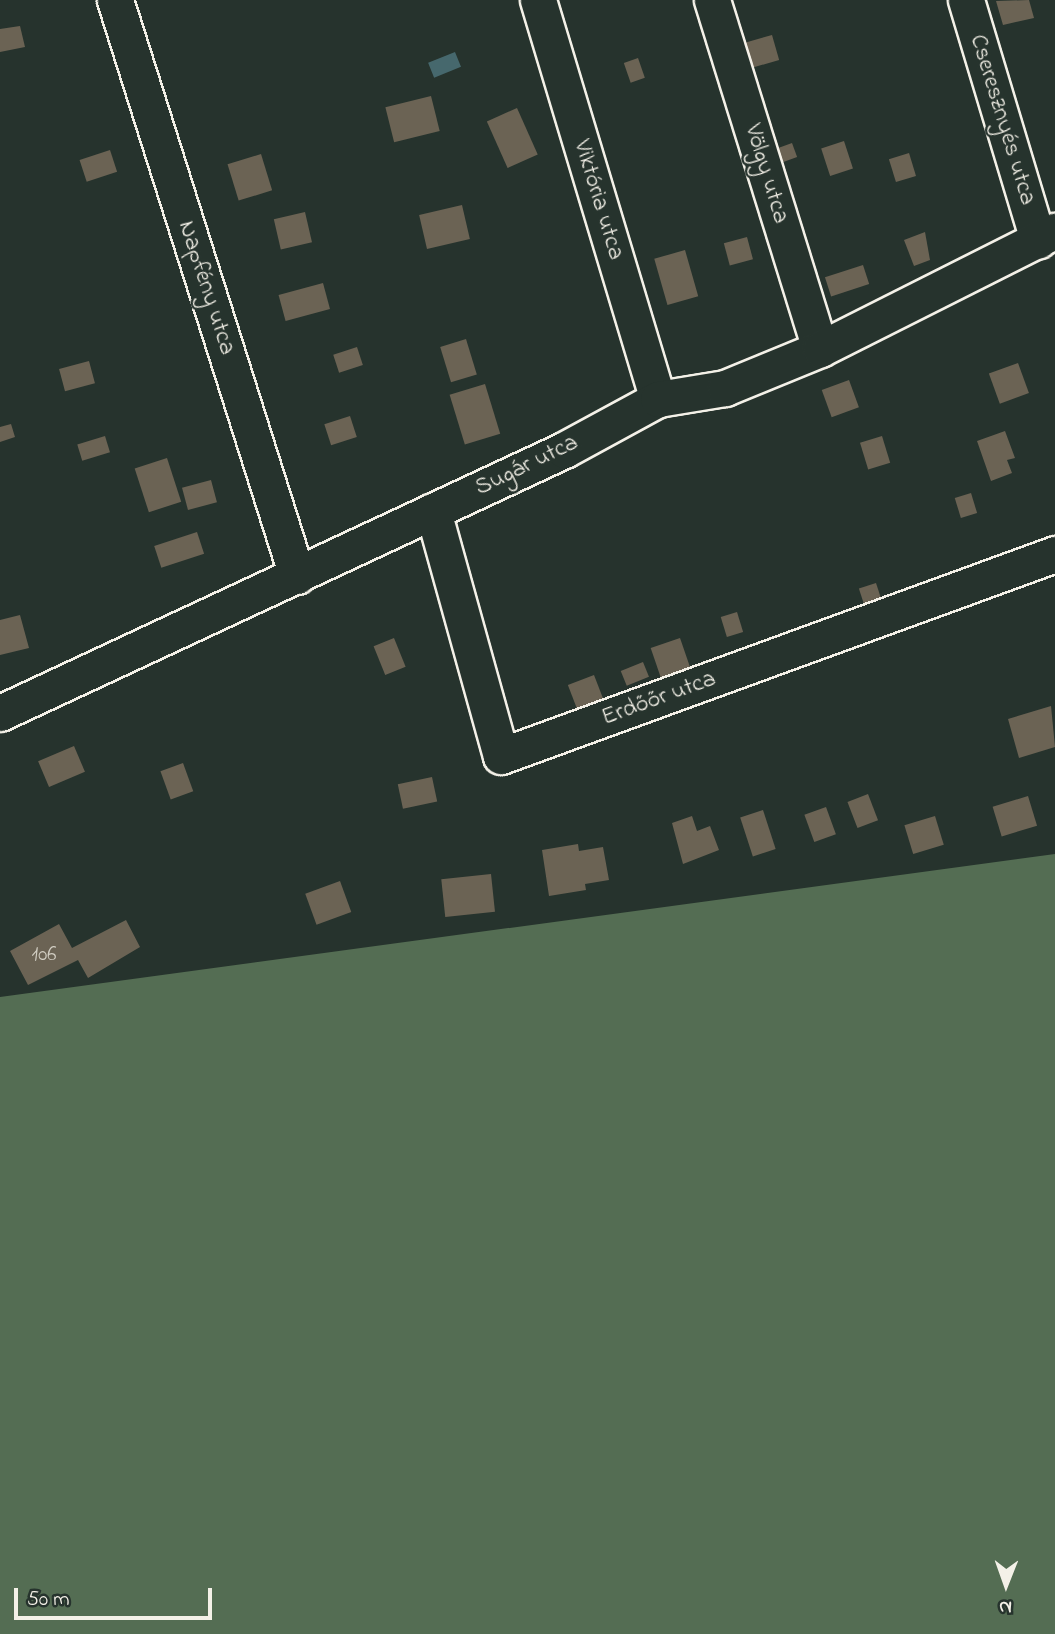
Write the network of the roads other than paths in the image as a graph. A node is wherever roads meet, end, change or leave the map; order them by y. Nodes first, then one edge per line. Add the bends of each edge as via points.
1 (115, 0) edge
2 (538, 0) edge
3 (712, 0) edge
4 (966, 0) edge
5 (1047, 235) edge
6 (820, 349) junction
7 (658, 400) junction
8 (433, 511) junction
9 (1055, 554) edge
10 (297, 576) junction
11 (0, 713) edge

1 - 10 street, Napfény utca
2 - 7 street, Viktória utca
3 - 6 street, Völgy utca
4 - 5 street, Cseresznyés utca
5 - 6 street, Sugár utca
6 - 7 street, Sugár utca via 725,388
7 - 8 street, Sugár utca
8 - 9 street, Erdőőr utca via 501,757
8 - 10 street, Sugár utca
10 - 11 street, Sugár utca

